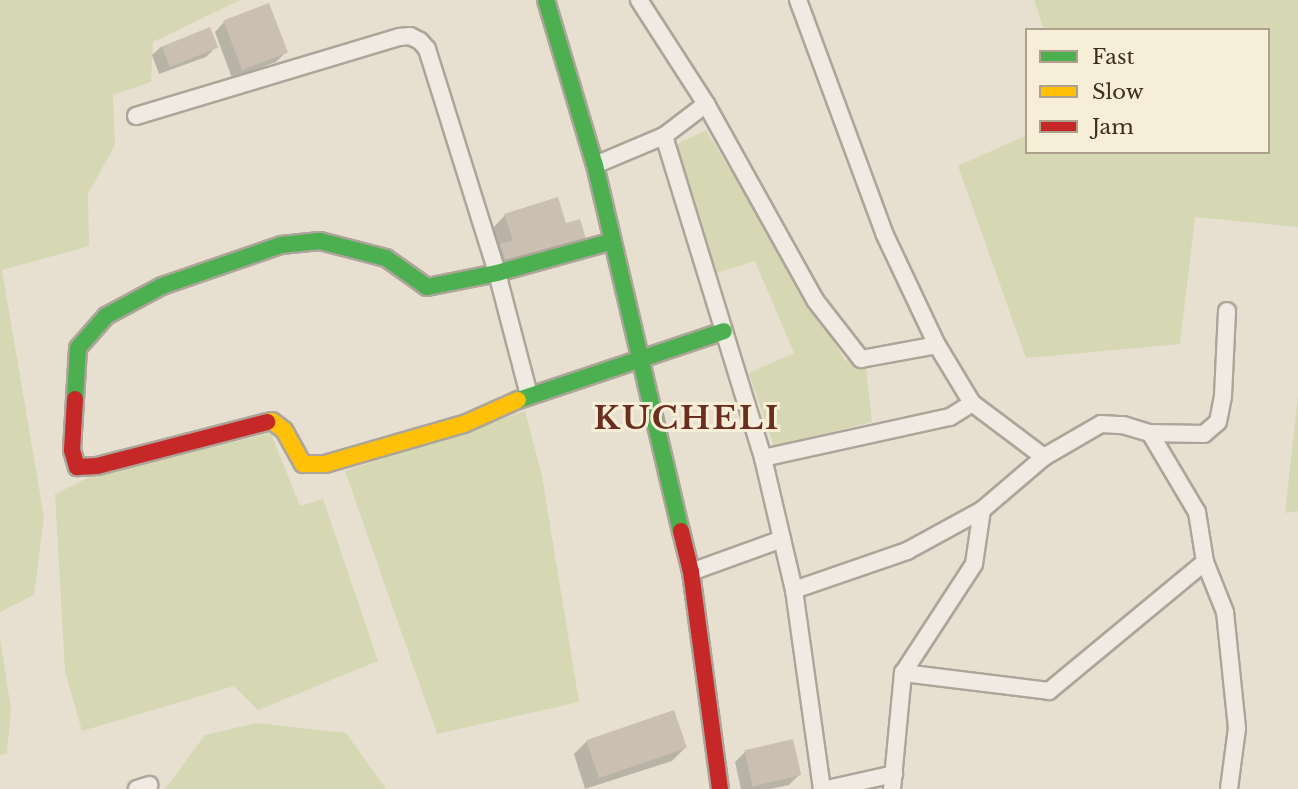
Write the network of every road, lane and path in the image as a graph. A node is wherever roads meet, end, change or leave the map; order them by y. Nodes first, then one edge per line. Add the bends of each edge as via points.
1 (546, 0) edge
2 (639, 0) edge
3 (798, 0) edge
4 (706, 104) junction
5 (136, 116) dead end
6 (664, 136) junction
7 (594, 165) junction
8 (613, 241) junction
9 (497, 273) junction
10 (1227, 312) dead end
11 (724, 331) junction
12 (937, 345) junction
13 (640, 360) junction
14 (529, 395) junction
15 (972, 403) junction
16 (1150, 433) junction
17 (763, 457) junction
18 (1044, 457) junction
19 (982, 510) junction
20 (782, 540) junction
21 (1205, 562) junction
22 (691, 572) junction
23 (794, 590) junction
24 (903, 673) junction
25 (893, 782) edge
26 (720, 789) edge
27 (824, 789) edge
28 (1229, 789) edge

1 - 7 street
2 - 4 street
3 - 12 street via 884,233
4 - 6 street
4 - 12 street via 815,300 860,359
5 - 9 street via 410,36 427,49
6 - 7 street
6 - 11 street
7 - 8 street
8 - 9 street
8 - 13 street
9 - 14 street
9 - 14 street via 427,287 386,258 320,241 281,245 162,286 106,316 78,348 72,450 77,467 97,466 272,421 284,430 303,464 325,464 464,424
10 - 16 street via 1218,422 1204,434
11 - 13 street
11 - 17 street
12 - 15 street
13 - 14 street
13 - 22 street
15 - 17 street via 950,417
15 - 18 street
16 - 18 street via 1101,424
16 - 21 street via 1197,512
17 - 20 street
18 - 19 street
19 - 23 street via 907,551
19 - 24 street via 974,564
20 - 22 street
20 - 23 street
21 - 24 street via 1049,691
21 - 28 street via 1227,625 1237,728
22 - 26 street
23 - 27 street
24 - 25 street
25 - 27 street

